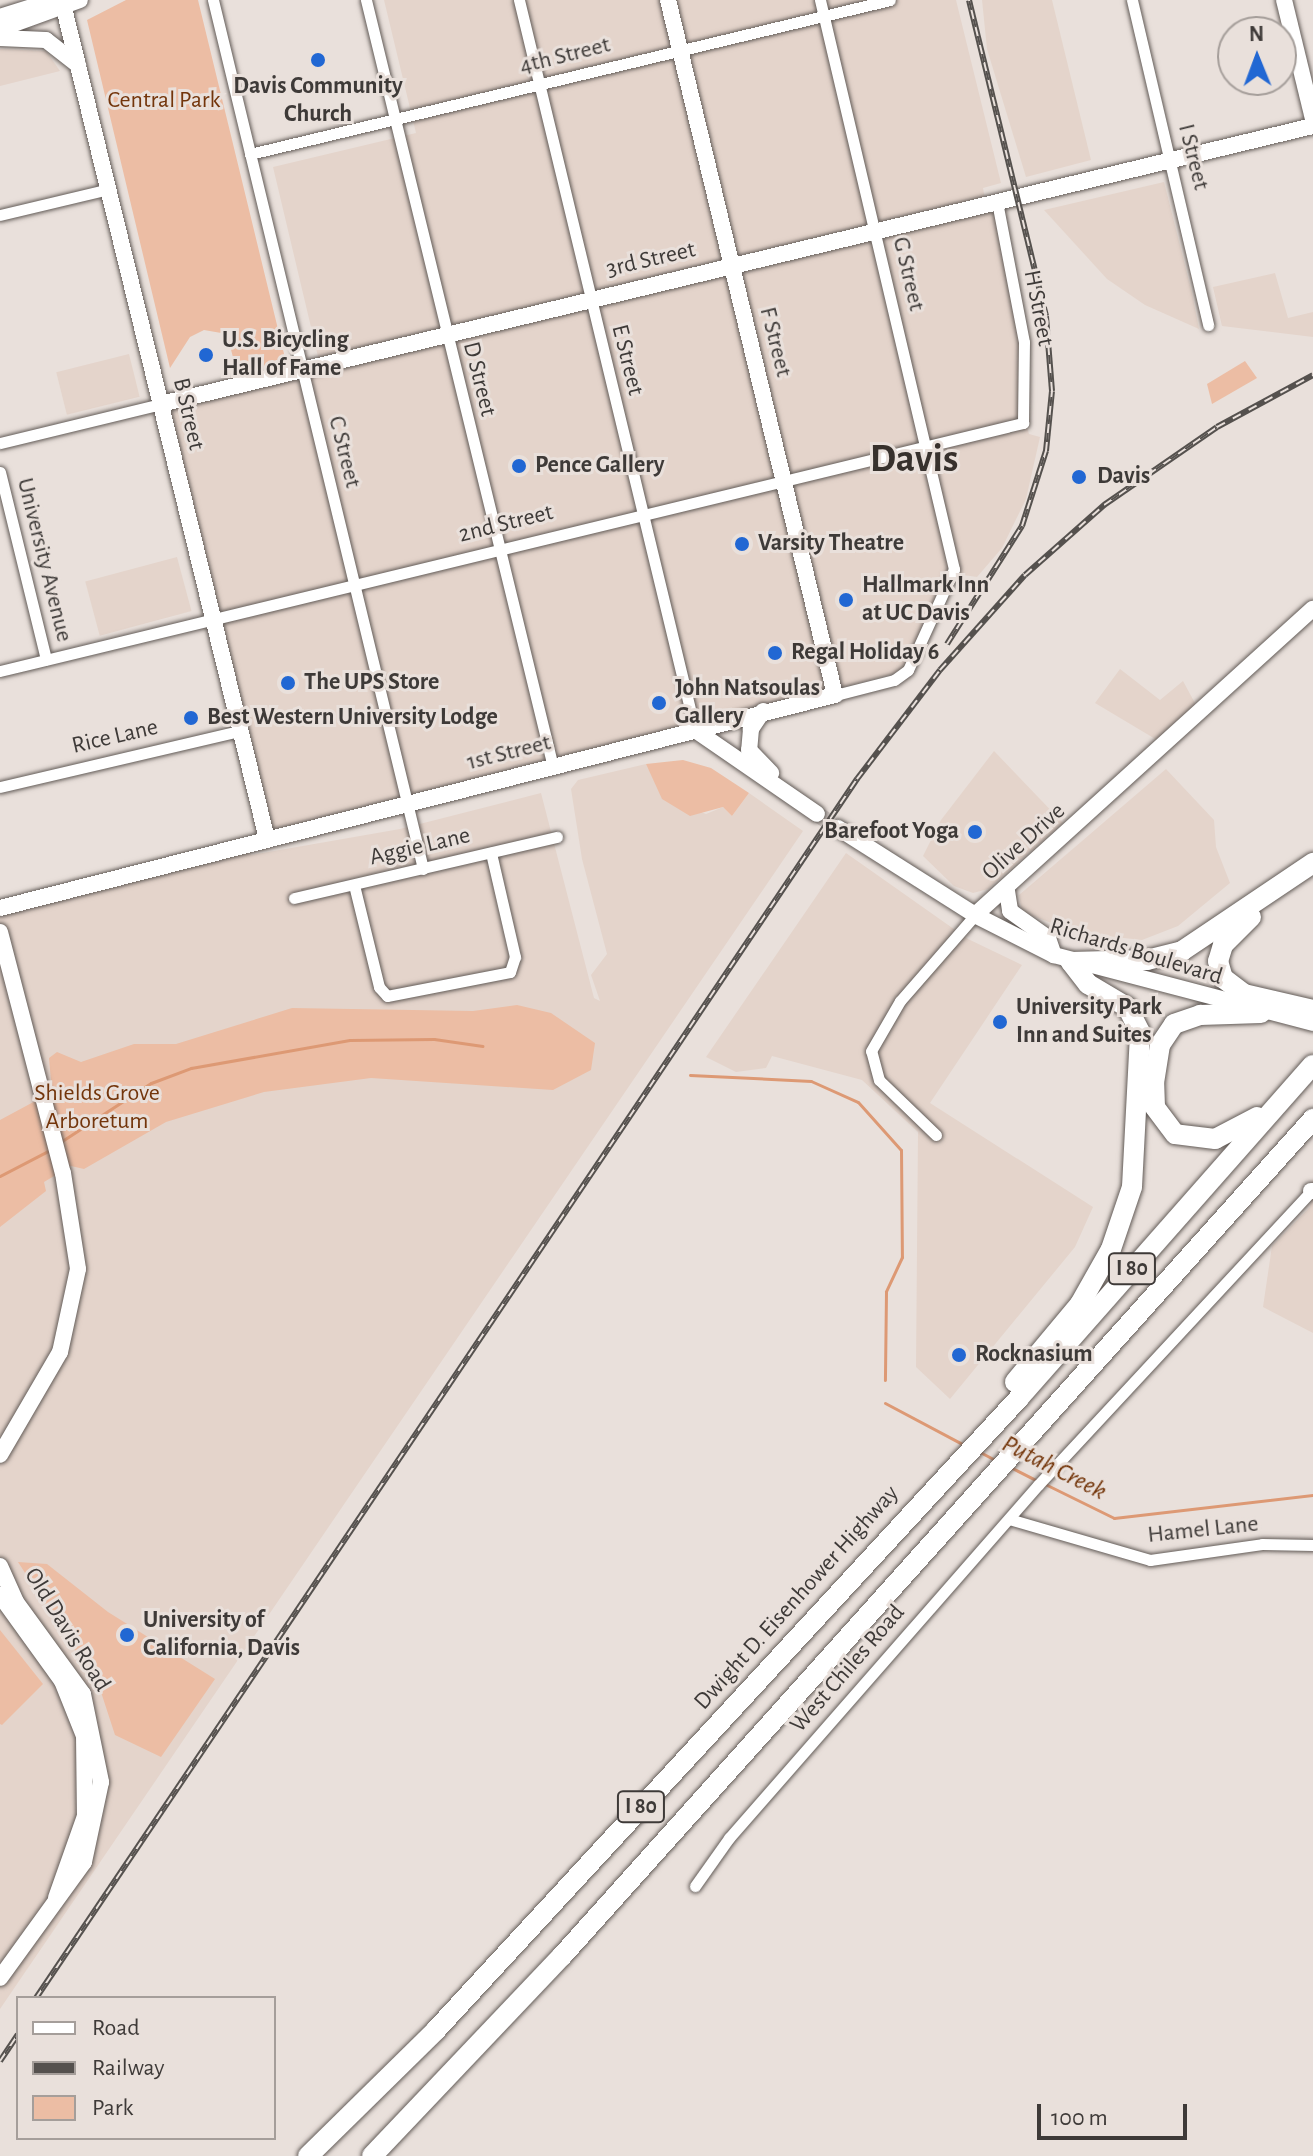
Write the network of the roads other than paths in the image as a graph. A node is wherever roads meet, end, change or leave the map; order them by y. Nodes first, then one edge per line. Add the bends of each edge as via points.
1 (80, 0) edge
2 (213, 0) edge
3 (366, 0) edge
4 (519, 0) edge
5 (668, 0) edge
6 (820, 0) edge
7 (890, 0) edge
8 (1132, 0) edge
9 (1284, 0) edge
10 (60, 3) edge
11 (824, 16) junction
12 (0, 17) edge
13 (0, 29) edge
14 (0, 38) edge
15 (680, 51) junction
16 (79, 67) junction
17 (540, 84) junction
18 (396, 119) junction
19 (1313, 119) edge
20 (1313, 126) edge
21 (250, 154) junction
22 (1172, 160) junction
23 (109, 189) junction
24 (997, 202) junction
25 (0, 215) edge
26 (877, 238) junction
27 (732, 265) junction
28 (590, 300) junction
29 (1208, 325) dead end
30 (446, 334) junction
31 (302, 370) junction
32 (161, 404) junction
33 (1023, 423) joint
34 (0, 443) edge
35 (927, 446) junction
36 (0, 472) edge
37 (784, 480) junction
38 (643, 513) junction
39 (499, 548) junction
40 (953, 558) joint
41 (355, 584) junction
42 (1313, 609) edge
43 (213, 620) junction
44 (46, 659) junction
45 (0, 671) edge
46 (835, 695) junction
47 (763, 711) junction
48 (695, 730) junction
49 (239, 731) junction
50 (553, 767) junction
51 (0, 787) edge
52 (797, 800) junction
53 (408, 802) junction
54 (817, 814) tunnel mouth
55 (838, 828) tunnel mouth
56 (557, 837) dead end
57 (267, 839) junction
58 (491, 853) junction
59 (1313, 863) edge
60 (423, 869) junction
61 (1313, 876) edge
62 (354, 885) junction
63 (1007, 891) junction
64 (294, 898) dead end
65 (0, 908) edge
66 (975, 915) junction
67 (0, 932) edge
68 (1063, 958) junction
69 (1261, 1013) junction
70 (1312, 1022) edge
71 (1313, 1065) edge
72 (1271, 1110) junction
73 (1313, 1119) edge
74 (936, 1135) dead end
75 (1313, 1139) edge
76 (1256, 1181) junction
77 (1312, 1191) edge
78 (990, 1424) junction
79 (0, 1455) edge
80 (1009, 1519) junction
81 (1313, 1545) edge
82 (0, 1566) edge
83 (0, 1595) edge
84 (695, 1886) dead end
85 (56, 1899) junction
86 (0, 1978) edge
87 (308, 2156) edge
88 (372, 2156) edge

1 - 10 street
2 - 21 street, C Street
3 - 18 street, D Street
4 - 17 street, E Street
5 - 15 street, F Street
6 - 11 street, G Street
7 - 11 street, 4th Street
8 - 22 street, I Street
9 - 19 street
10 - 12 street
10 - 13 street
10 - 16 street, B Street
11 - 15 street, 4th Street
11 - 26 street, G Street
14 - 16 street via 46,40
15 - 17 street, 4th Street
15 - 27 street, F Street
16 - 23 street, B Street
17 - 18 street, 4th Street
17 - 28 street, E Street
18 - 21 street, 4th Street
18 - 30 street, D Street
20 - 22 street, 3rd Street
21 - 31 street, C Street
22 - 24 street, 3rd Street
22 - 29 street, I Street
23 - 25 street
23 - 32 street, B Street
24 - 26 street, 3rd Street
24 - 33 street, H Street via 1024,342
26 - 27 street, 3rd Street
26 - 35 street, G Street
27 - 28 street, 3rd Street
27 - 37 street, F Street
28 - 30 street, 3rd Street
28 - 38 street, E Street
30 - 31 street, 3rd Street
30 - 39 street, D Street
31 - 32 street, 3rd Street
31 - 41 street, C Street
32 - 34 street, 3rd Street
32 - 43 street, B Street
33 - 35 street, 2nd Street
35 - 37 street, 2nd Street
35 - 40 street, G Street
36 - 44 street, University Avenue
37 - 38 street, 2nd Street
37 - 46 street, F Street
38 - 39 street, 2nd Street
38 - 48 street, E Street
39 - 41 street, 2nd Street
39 - 50 street, D Street
40 - 46 street, 1st Street via 937,617 908,670 894,680
41 - 43 street, 2nd Street
41 - 53 street, C Street
42 - 63 street, Olive Drive
43 - 44 street, 2nd Street
43 - 49 street, B Street
44 - 45 street, 2nd Street
46 - 47 street, 1st Street
47 - 48 street, 1st Street
47 - 52 street via 751,729 749,750
48 - 50 street, 1st Street
48 - 52 street
49 - 51 street, Rice Lane
49 - 57 street, B Street
50 - 53 street, 1st Street
52 - 54 street
53 - 57 street, 1st Street
53 - 60 street, C Street
55 - 66 street, Richards Boulevard
56 - 58 street, Aggie Lane
57 - 65 street, 1st Street
58 - 60 street, Aggie Lane
58 - 62 street via 515,957 510,972 387,996 379,987
59 - 68 highway via 1182,951 1147,960
60 - 62 street, Aggie Lane
61 - 70 highway via 1234,930 1218,961 1236,990
62 - 64 street, Aggie Lane
63 - 66 street, Olive Drive
63 - 68 street via 1010,911 1048,938
66 - 68 street, Richards Boulevard
66 - 74 street, Olive Drive via 900,1001 871,1051 879,1080
67 - 79 street via 51,1124 77,1251 74,1308 60,1352
68 - 69 street, Richards Boulevard
68 - 78 highway via 1088,984 1127,1007 1140,1032 1132,1187 1111,1249 1080,1304 1007,1391
69 - 70 street, Richards Boulevard
69 - 72 highway via 1200,1015 1174,1024 1160,1045 1155,1107 1175,1134 1195,1140 1227,1135
71 - 72 highway, Dwight D. Eisenhower Highway / I 80
72 - 78 highway, Dwight D. Eisenhower Highway / I 80
73 - 76 highway, I 80
75 - 76 highway
76 - 88 highway, I 80 via 562,1956
77 - 80 street, West Chiles Road
78 - 87 highway, Dwight D. Eisenhower Highway / I 80 via 446,2019
80 - 81 street, Hamel Lane via 1150,1560 1262,1544
80 - 84 street, West Chiles Road via 729,1838
82 - 85 street, Old Davis Road via 16,1602 74,1677 99,1750 100,1800 91,1843 73,1882
83 - 85 street, Old Davis Road via 62,1681 86,1745 85,1816
85 - 86 street, Old Davis Road

